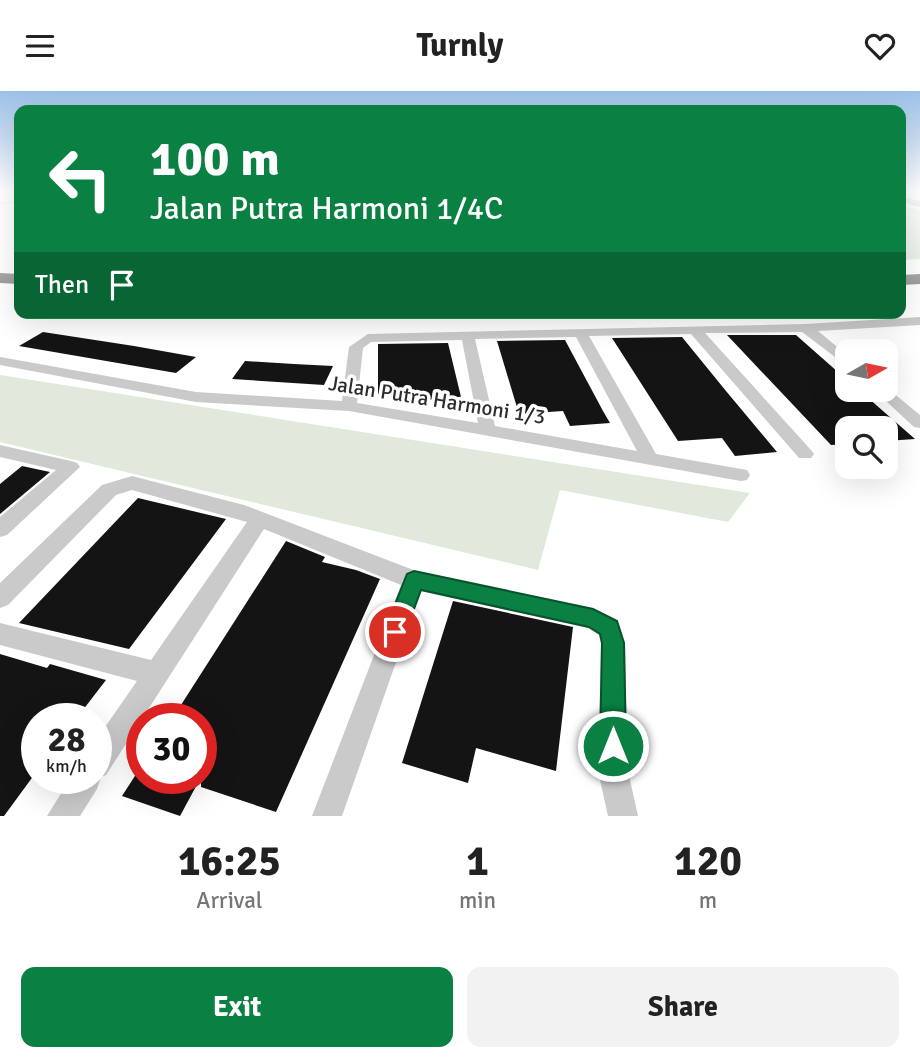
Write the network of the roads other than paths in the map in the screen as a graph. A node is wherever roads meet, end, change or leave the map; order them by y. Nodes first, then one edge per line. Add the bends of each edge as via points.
1 (920, 321) edge
2 (806, 328) junction
3 (695, 330) junction
4 (581, 333) junction
5 (468, 335) junction
6 (835, 352) edge
7 (0, 361) edge
8 (896, 403) edge
9 (349, 406) junction
10 (920, 423) edge
11 (488, 431) junction
12 (2, 453) edge
13 (805, 454) dead end
14 (650, 459) junction
15 (741, 475) dead end
16 (260, 519) junction
17 (0, 529) edge
18 (414, 580) junction
19 (0, 598) edge
20 (0, 634) edge
21 (157, 674) junction
22 (112, 741) edge
23 (77, 794) edge
24 (62, 816) edge
25 (327, 816) edge
26 (623, 816) edge

1 - 2 street
2 - 3 street
2 - 6 street
3 - 4 street
3 - 13 street
4 - 5 street
4 - 14 street
5 - 9 street via 368,338 356,347
5 - 11 street
7 - 9 street, Jalan Putra Harmoni 1/3 via 196,397
8 - 10 street
9 - 11 street, Jalan Putra Harmoni 1/3
11 - 14 street, Jalan Putra Harmoni 1/3
12 - 17 street via 71,467
14 - 15 street, Jalan Putra Harmoni 1/3
16 - 18 street
16 - 19 street via 132,483 119,485
16 - 21 street
18 - 25 street
18 - 26 street via 593,619 609,628 613,643 613,771
20 - 21 street
21 - 22 street
23 - 24 street

